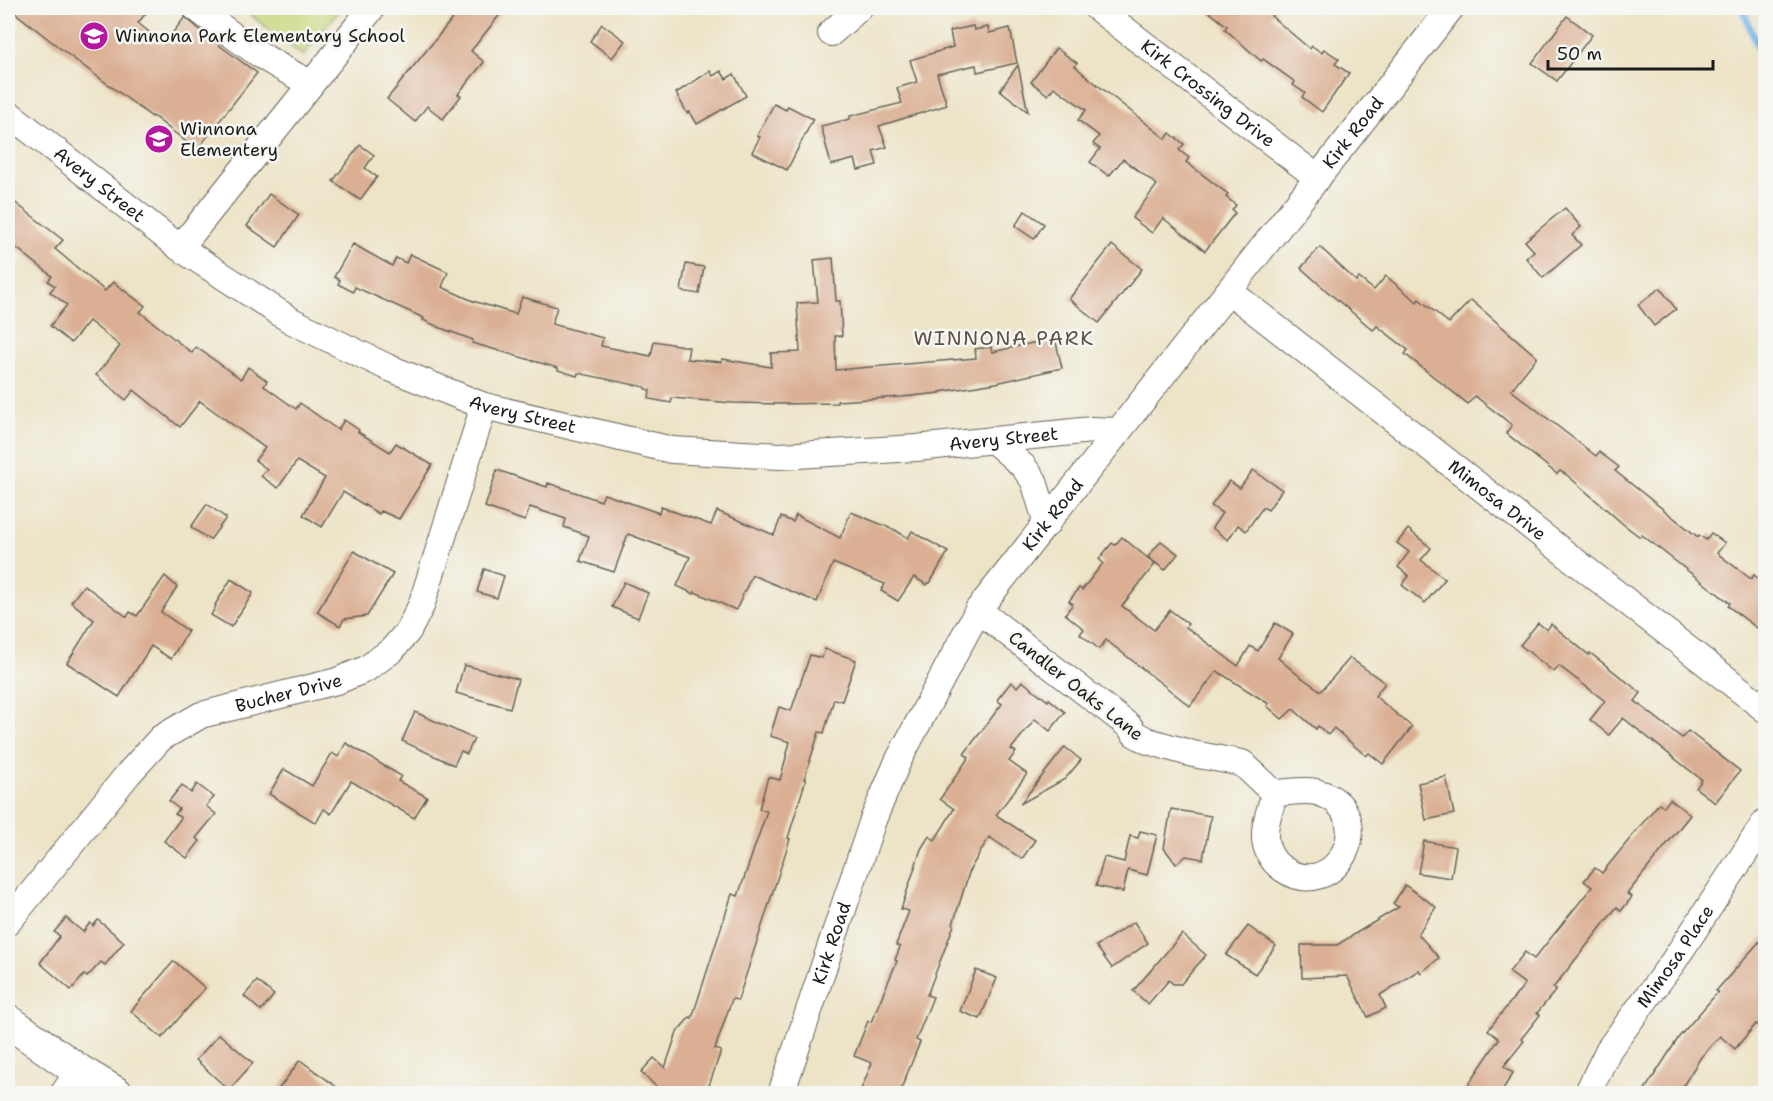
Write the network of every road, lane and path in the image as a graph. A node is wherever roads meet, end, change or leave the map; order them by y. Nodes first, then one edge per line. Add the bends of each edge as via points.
1 (196, 8) edge
2 (372, 8) edge
3 (859, 8) edge
4 (1097, 8) edge
5 (1451, 8) edge
6 (831, 33) dead end
7 (311, 83) junction
8 (8, 113) edge
9 (1318, 178) junction
10 (180, 248) junction
11 (1229, 291) junction
12 (484, 406) junction
13 (1117, 431) junction
14 (993, 440) junction
15 (1047, 524) junction
16 (978, 610) junction
17 (1766, 710) edge
18 (1274, 794) dead end
19 (1766, 821) edge
20 (8, 922) edge
21 (8, 1021) edge
22 (71, 1082) edge
23 (117, 1094) edge
24 (781, 1094) edge
25 (1587, 1094) edge

1 - 7 street via 249,48
2 - 7 street
3 - 6 street
4 - 9 street, Kirk Crossing Drive
5 - 9 street, Kirk Road
7 - 10 street
8 - 10 street, Avery Street
9 - 11 street, Kirk Road
10 - 12 street, Avery Street via 292,321 387,367
11 - 13 street, Kirk Road
11 - 17 street, Mimosa Drive
12 - 14 street, Avery Street via 672,450 780,456
12 - 20 street, Bucher Drive via 421,606 392,650 366,669 337,681 201,716 161,738
13 - 14 street, Avery Street
13 - 15 street, Kirk Road
14 - 15 street via 1034,481
15 - 16 street, Kirk Road
16 - 18 street, Candler Oaks Lane via 1135,734 1193,754 1242,763
16 - 24 street, Kirk Road via 898,761 873,820
19 - 25 street, Mimosa Place via 1673,962 1609,1049
21 - 22 main road
22 - 23 main road

